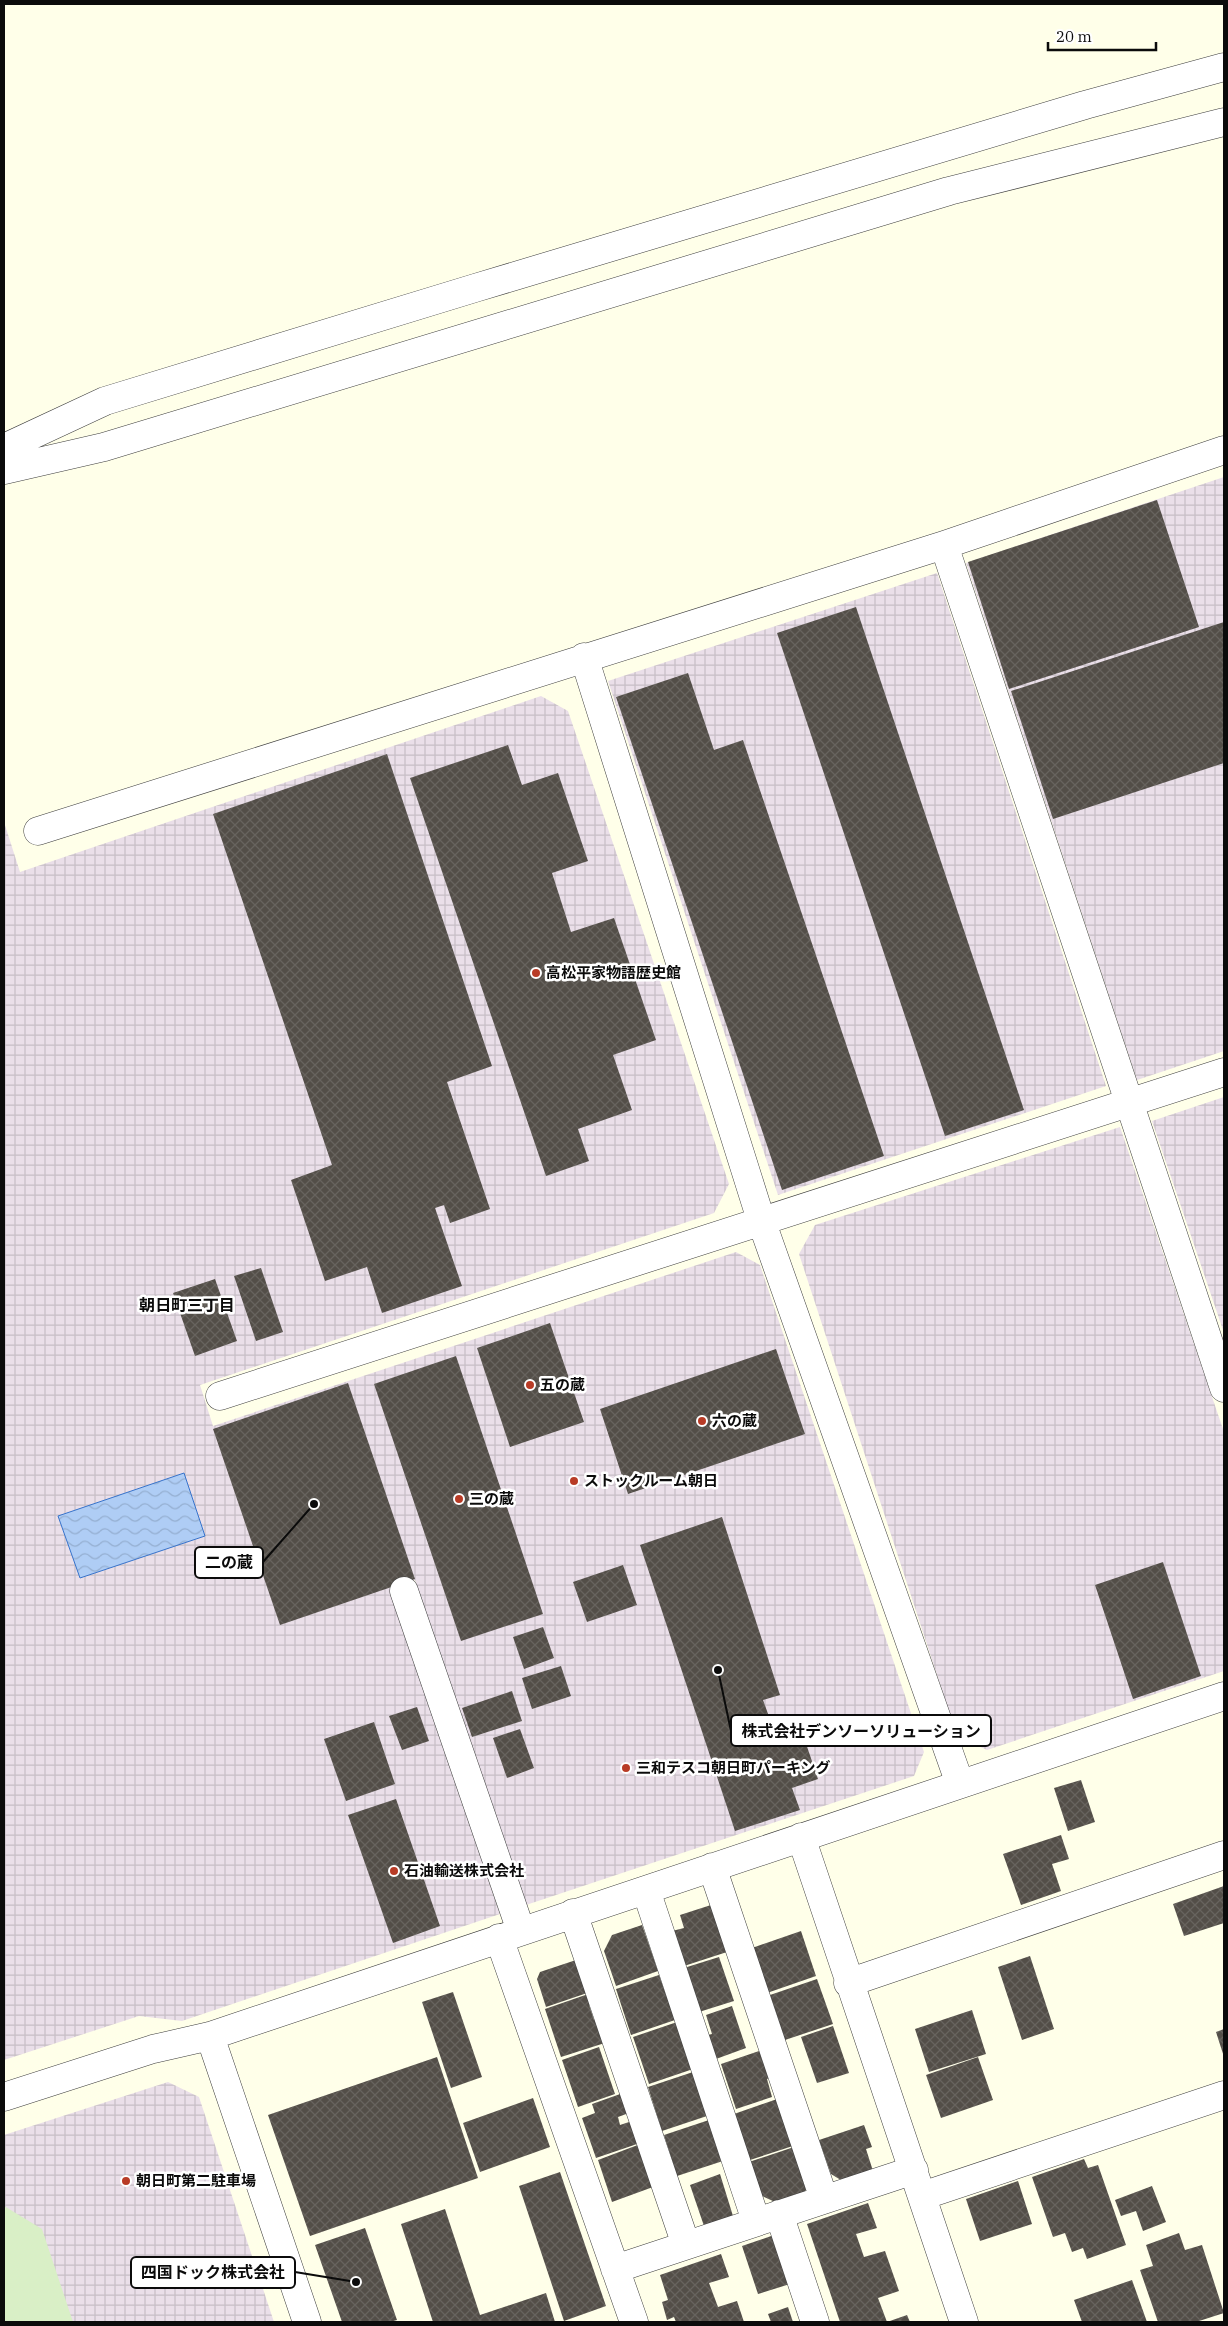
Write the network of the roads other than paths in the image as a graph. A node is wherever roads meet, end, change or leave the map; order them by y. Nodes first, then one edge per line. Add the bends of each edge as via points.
1 (1224, 67) edge
2 (1224, 122) edge
3 (4, 448) edge
4 (1224, 450) edge
5 (4, 470) edge
6 (944, 545) junction
7 (584, 657) junction
8 (38, 831) dead end
9 (1224, 1072) edge
10 (1130, 1104) junction
11 (761, 1220) junction
12 (1224, 1388) edge
13 (220, 1396) dead end
14 (404, 1591) dead end
15 (1224, 1696) edge
16 (960, 1784) junction
17 (801, 1837) junction
18 (1224, 1855) edge
19 (712, 1867) junction
20 (646, 1890) junction
21 (573, 1914) junction
22 (510, 1935) junction
23 (848, 1983) junction
24 (210, 2036) junction
25 (1224, 2094) edge
26 (4, 2097) edge
27 (914, 2170) junction
28 (922, 2196) junction
29 (824, 2199) junction
30 (767, 2218) junction
31 (686, 2245) junction
32 (616, 2269) junction
33 (307, 2322) edge
34 (634, 2322) edge
35 (815, 2322) edge
36 (964, 2322) edge

1 - 3 street via 1085,105 115,398
2 - 5 street via 949,191 104,447
4 - 6 street
6 - 7 street
6 - 10 street
7 - 8 street
7 - 11 street
9 - 10 street
10 - 11 street
10 - 12 street
11 - 13 street
11 - 16 street
14 - 22 street
15 - 16 street
16 - 17 street
17 - 19 street
17 - 23 street
18 - 23 street
19 - 20 street
19 - 29 street
20 - 21 street
20 - 30 street
21 - 22 street
21 - 31 street
22 - 24 street
22 - 32 street
23 - 27 street
24 - 26 street via 152,2048
24 - 33 street
25 - 28 street
27 - 28 street
27 - 29 street
28 - 36 street
29 - 30 street
30 - 31 street
30 - 35 street
31 - 32 street
32 - 34 street

